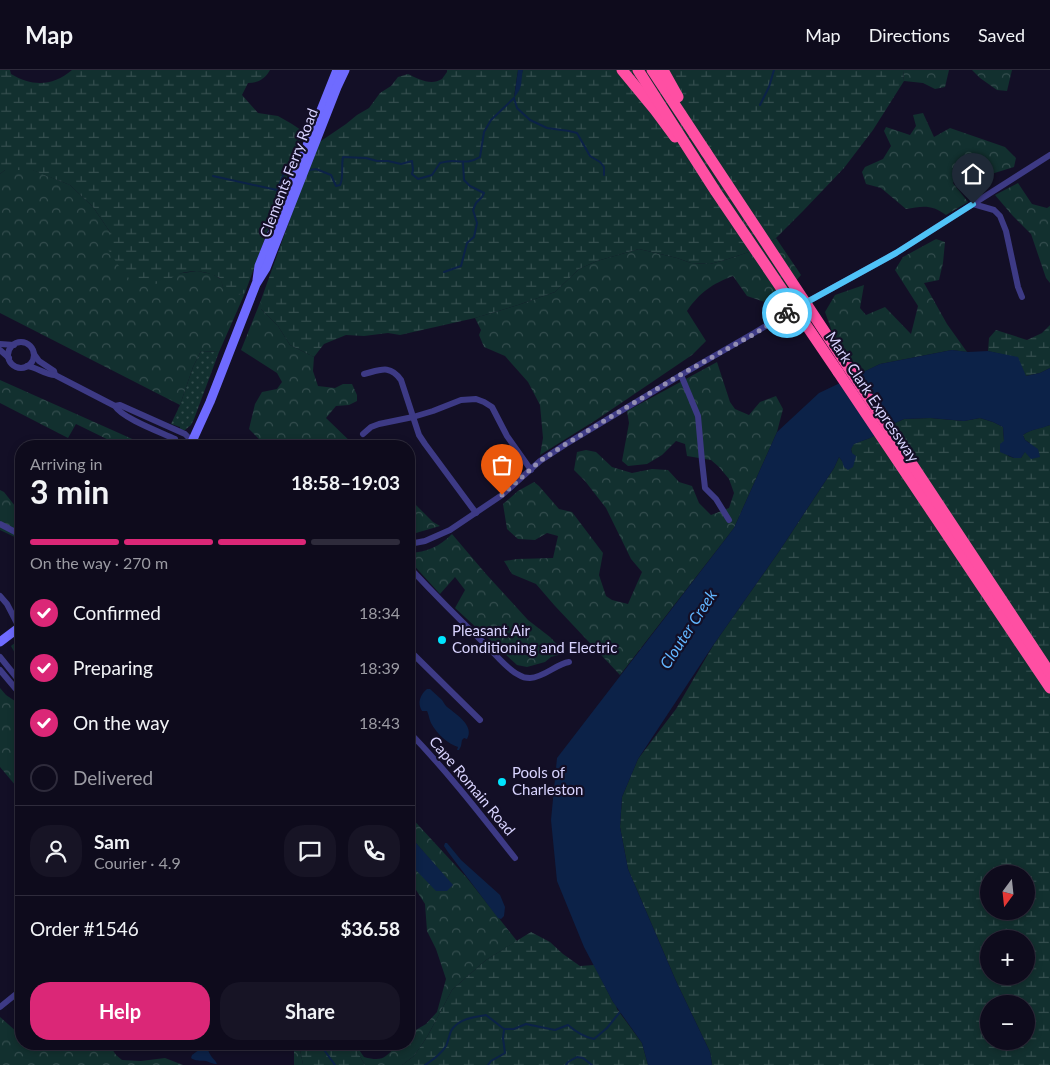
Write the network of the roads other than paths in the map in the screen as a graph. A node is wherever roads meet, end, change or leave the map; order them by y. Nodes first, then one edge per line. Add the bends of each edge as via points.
1 (337, 70) edge
2 (345, 70) edge
3 (622, 70) edge
4 (638, 70) edge
5 (652, 70) edge
6 (663, 70) edge
7 (706, 152) junction
8 (1050, 155) edge
9 (305, 159) junction
10 (716, 192) junction
11 (973, 204) junction
12 (1022, 296) dead end
13 (0, 344) edge
14 (14, 345) junction
15 (0, 350) edge
16 (34, 354) junction
17 (9, 358) junction
18 (27, 366) junction
19 (364, 374) dead end
20 (55, 375) junction
21 (680, 375) junction
22 (115, 406) junction
23 (413, 417) junction
24 (363, 434) dead end
25 (175, 439) dead end
26 (190, 440) edge
27 (197, 440) edge
28 (532, 470) junction
29 (476, 513) junction
30 (729, 520) dead end
31 (0, 524) edge
32 (15, 532) edge
33 (415, 543) edge
34 (415, 574) edge
35 (0, 596) edge
36 (15, 618) edge
37 (15, 631) edge
38 (0, 642) edge
39 (415, 656) edge
40 (0, 657) edge
41 (569, 662) dead end
42 (0, 670) edge
43 (1050, 673) edge
44 (15, 676) edge
45 (15, 688) edge
46 (1050, 688) edge
47 (480, 720) dead end
48 (415, 738) edge
49 (515, 858) dead end
50 (15, 995) edge
51 (0, 1007) edge

1 - 9 main road, Clements Ferry Road
2 - 9 main road, Clements Ferry Road
3 - 10 highway, bridge
4 - 10 highway, Mark Clark Expressway, bridge
5 - 7 highway, Mark Clark Expressway
6 - 7 highway
7 - 43 highway, Mark Clark Expressway, bridge
8 - 11 street
9 - 27 main road, Clements Ferry Road via 259,266 256,284
10 - 46 highway, Mark Clark Expressway, bridge
11 - 12 street via 994,210 1000,216
11 - 21 street via 896,253
13 - 14 street
14 - 16 street via 20,342 28,344
14 - 17 street
15 - 17 street
16 - 18 street
16 - 20 street
17 - 18 street via 17,367
18 - 20 street
19 - 23 street via 387,369 395,372 401,380
20 - 22 street
21 - 28 street via 566,444
21 - 30 street via 698,416 705,488
22 - 25 street via 118,411
22 - 26 street via 120,405 185,434
23 - 24 street via 378,424
23 - 28 street via 461,400 484,402 492,407 507,436
23 - 29 street via 419,435
28 - 29 street
29 - 33 street via 450,530
31 - 32 street
34 - 41 street via 520,676 539,676
35 - 36 street
37 - 38 main road
39 - 47 street
40 - 44 street
42 - 45 street
48 - 49 street, Cape Romain Road
50 - 51 street

